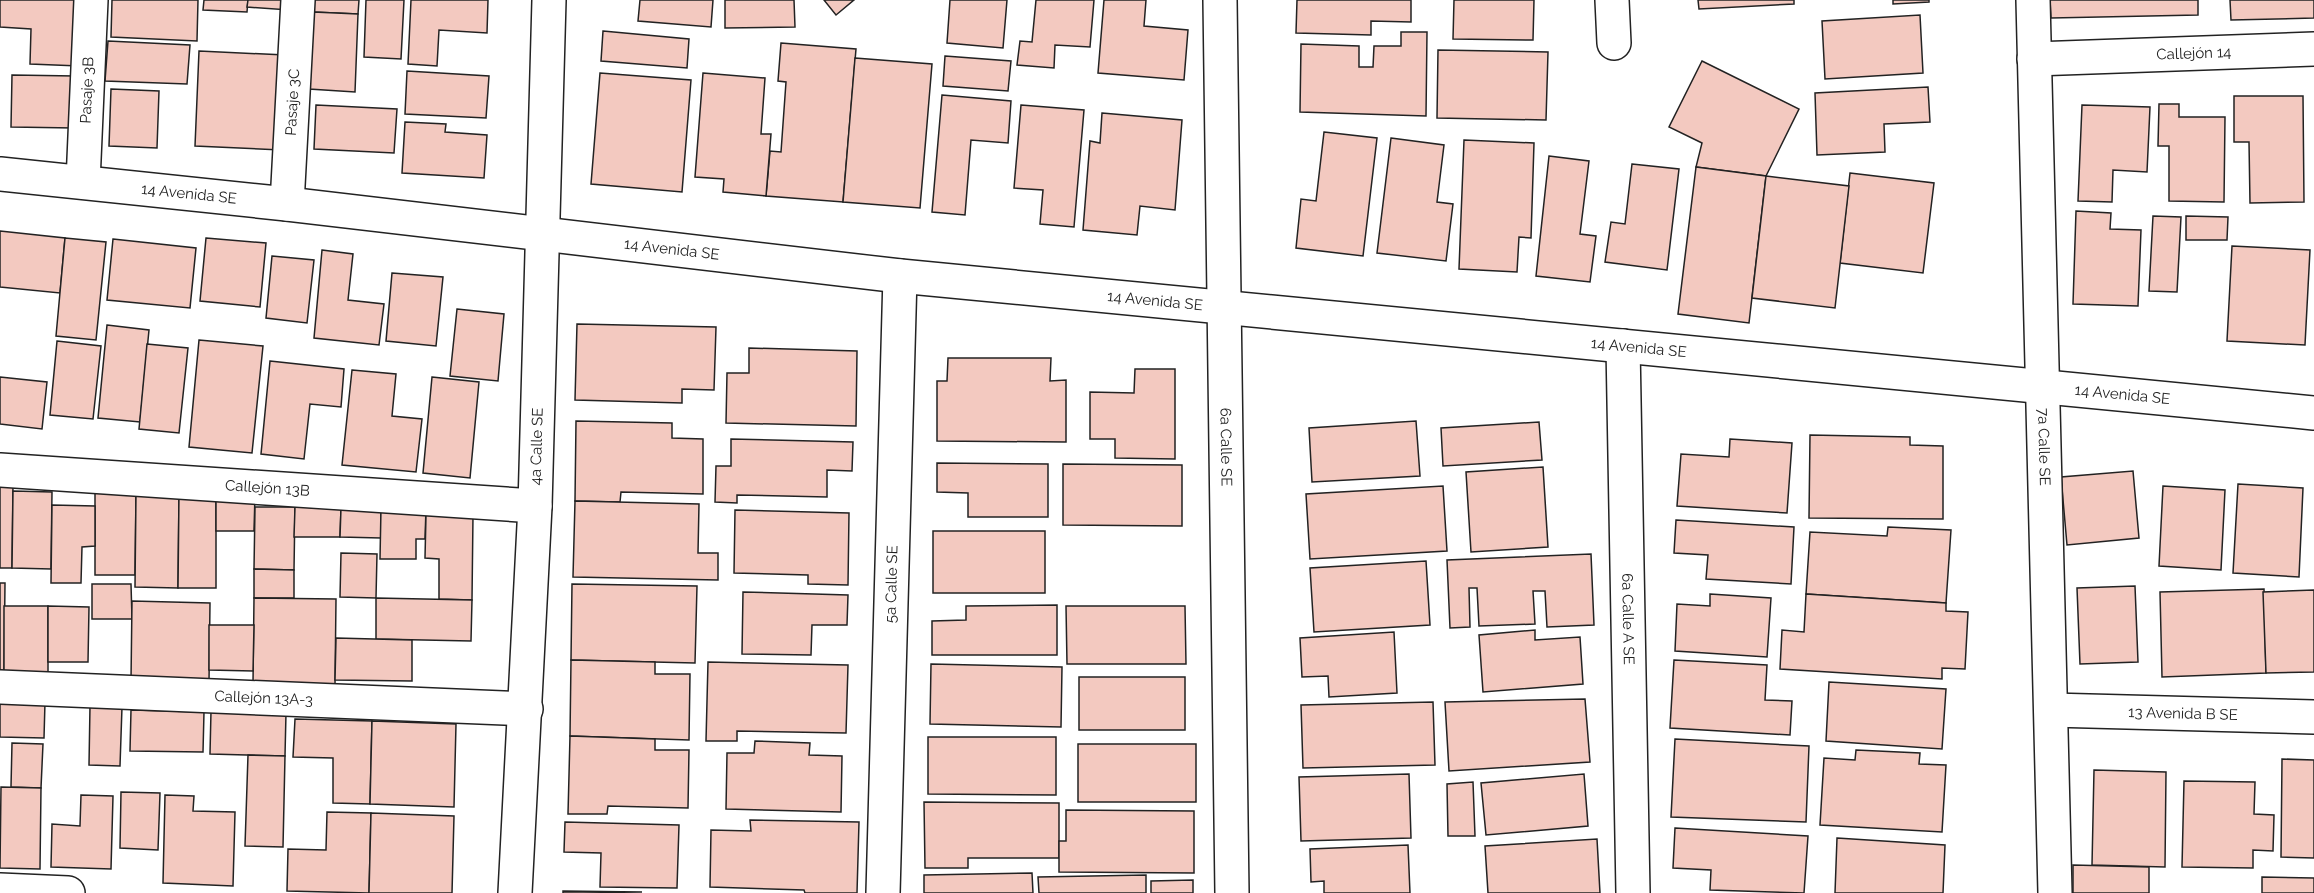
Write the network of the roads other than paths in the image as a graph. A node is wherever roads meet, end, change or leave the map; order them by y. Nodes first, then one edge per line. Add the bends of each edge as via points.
1 (91, 0) edge
2 (298, 0) edge
3 (549, 0) edge
4 (1220, 0) edge
5 (1612, 0) edge
6 (2033, 0) edge
7 (1614, 43) dead end
8 (2314, 49) edge
9 (2034, 59) junction
10 (0, 174) edge
11 (83, 182) junction
12 (287, 204) junction
13 (542, 232) junction
14 (900, 276) junction
15 (1225, 308) junction
16 (1623, 346) junction
17 (2042, 387) junction
18 (2314, 413) edge
19 (0, 470) edge
20 (536, 506) junction
21 (0, 687) edge
22 (526, 709) junction
23 (2051, 710) junction
24 (2314, 717) edge
25 (0, 890) edge
26 (68, 893) edge
27 (515, 893) edge
28 (883, 893) edge
29 (1232, 893) edge
30 (1633, 893) edge
31 (2055, 893) edge

1 - 11 street, Pasaje 3B
2 - 12 street, Pasaje 3C
3 - 13 street, 4a Calle SE
4 - 15 street, 6a Calle SE
5 - 7 street
6 - 9 street, 7a Calle SE
8 - 9 street, Callejón 14
9 - 17 street, 7a Calle SE
10 - 11 street, 14 Avenida SE
11 - 12 street, 14 Avenida SE
12 - 13 street, 14 Avenida SE
13 - 14 street, 14 Avenida SE
13 - 20 street, 4a Calle SE
14 - 15 street, 14 Avenida SE
14 - 28 street, 5a Calle SE
15 - 16 street, 14 Avenida SE
15 - 29 street, 6a Calle SE
16 - 17 street, 14 Avenida SE
16 - 30 street, 6a Calle A SE
17 - 18 street, 14 Avenida SE
17 - 23 street, 7a Calle SE
19 - 20 street, Callejón 13B
20 - 22 street, 4a Calle SE
21 - 22 street, Callejón 13A-3
22 - 27 street, 4a Calle SE
23 - 24 street, 13 Avenida B SE
23 - 31 street, 7a Calle SE
25 - 26 street

